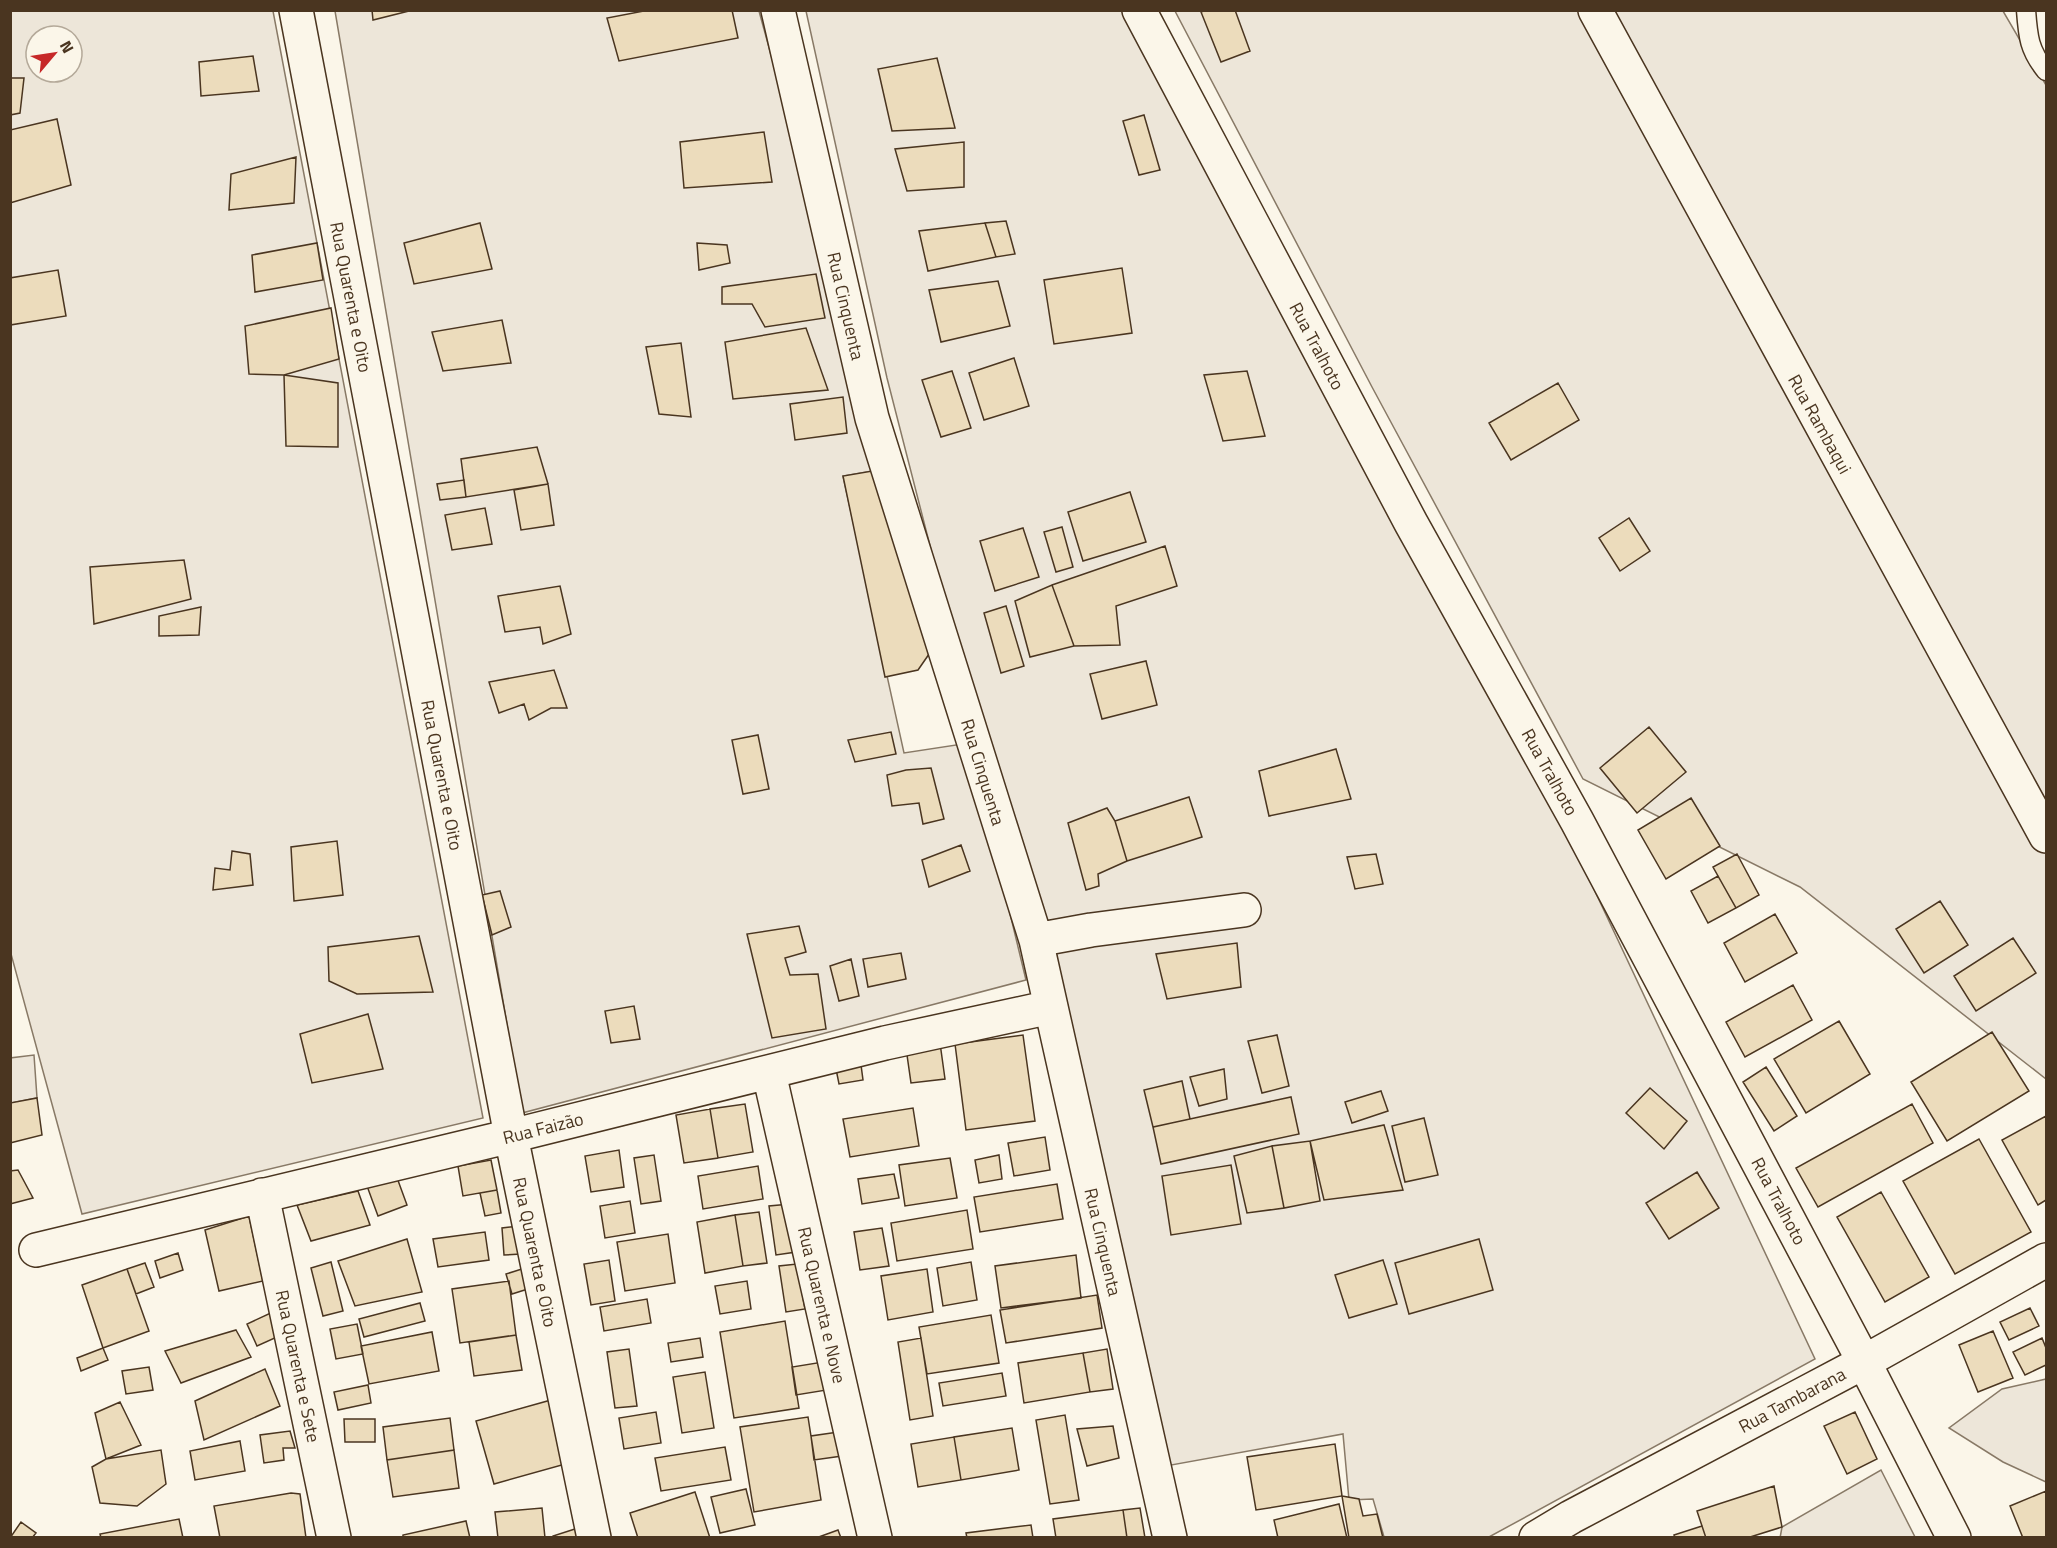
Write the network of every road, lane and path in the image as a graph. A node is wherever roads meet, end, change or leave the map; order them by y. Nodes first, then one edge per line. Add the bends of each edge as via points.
1 (296, 10) edge
2 (778, 10) edge
3 (1139, 10) edge
4 (1595, 10) edge
5 (2026, 10) edge
6 (2046, 71) edge
7 (2046, 836) edge
8 (1244, 910) dead end
9 (1036, 940) junction
10 (1051, 1007) junction
11 (769, 1072) junction
12 (511, 1136) junction
13 (262, 1195) junction
14 (36, 1250) dead end
15 (2046, 1260) edge
16 (1864, 1362) junction
17 (1574, 1527) edge
18 (334, 1538) edge
19 (594, 1538) edge
20 (875, 1538) edge
21 (1170, 1538) edge
22 (1536, 1538) edge
23 (1954, 1538) edge

1 - 12 street, Rua Quarenta e Oito
2 - 9 street, Rua Cinquenta via 872,418
3 - 16 street, Rua Tralhoto
4 - 7 street, Rua Rambaqui
5 - 6 lane via 2030,44
8 - 9 street
9 - 10 street, Rua Cinquenta
10 - 11 street, Rua Faizão
10 - 21 street, Rua Cinquenta
11 - 12 street, Rua Faizão
11 - 20 street, Rua Quarenta e Nove
12 - 13 street, Rua Faizão
12 - 19 street, Rua Quarenta e Oito
13 - 14 street, Rua Faizão
13 - 18 street, Rua Quarenta e Sete
15 - 16 street, Rua Tambarana
16 - 17 street, Rua Tambarana
16 - 23 street, Rua Tralhoto
17 - 22 street, Rua Tambarana

